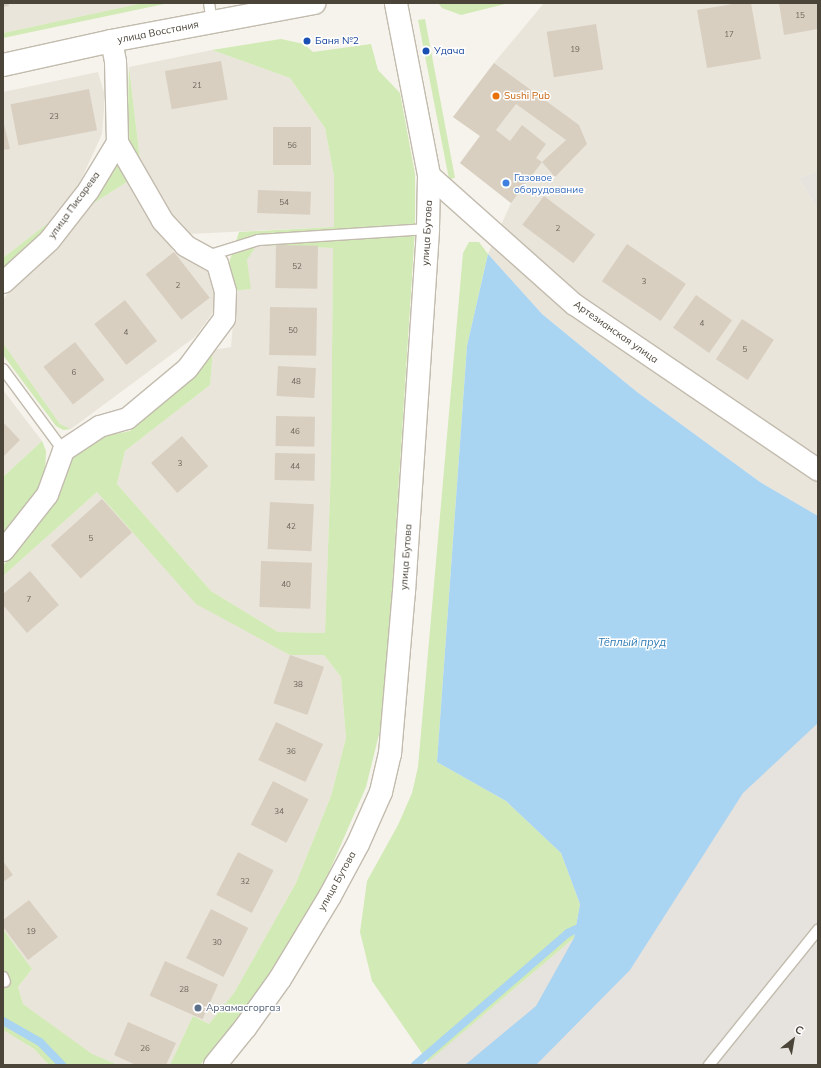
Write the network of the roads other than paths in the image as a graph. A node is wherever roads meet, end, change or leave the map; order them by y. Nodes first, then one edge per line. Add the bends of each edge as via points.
1 (314, 3) edge
2 (396, 3) edge
3 (211, 12) edge
4 (111, 41) junction
5 (3, 65) edge
6 (117, 142) junction
7 (429, 175) junction
8 (428, 229) junction
9 (205, 256) junction
10 (3, 282) edge
11 (3, 369) edge
12 (63, 450) junction
13 (818, 470) edge
14 (3, 550) edge
15 (818, 930) edge
16 (215, 1065) edge
17 (709, 1065) edge

1 - 3 street, улица Восстания
2 - 7 street, улица Бутова
3 - 4 street, улица Восстания
4 - 5 street, улица Восстания
4 - 6 street via 115,61
6 - 9 street via 162,220 185,245
6 - 10 street, улица Писарева via 88,190 49,240
7 - 8 street, улица Бутова
7 - 13 street, Артезианская улица via 574,304
8 - 9 lane via 258,240
8 - 16 street, улица Бутова via 394,717 390,754 381,792 358,844 280,979
9 - 12 street via 217,263 225,291 224,318 187,368 127,418 99,426
11 - 12 lane
12 - 14 street via 47,494
15 - 17 lane

